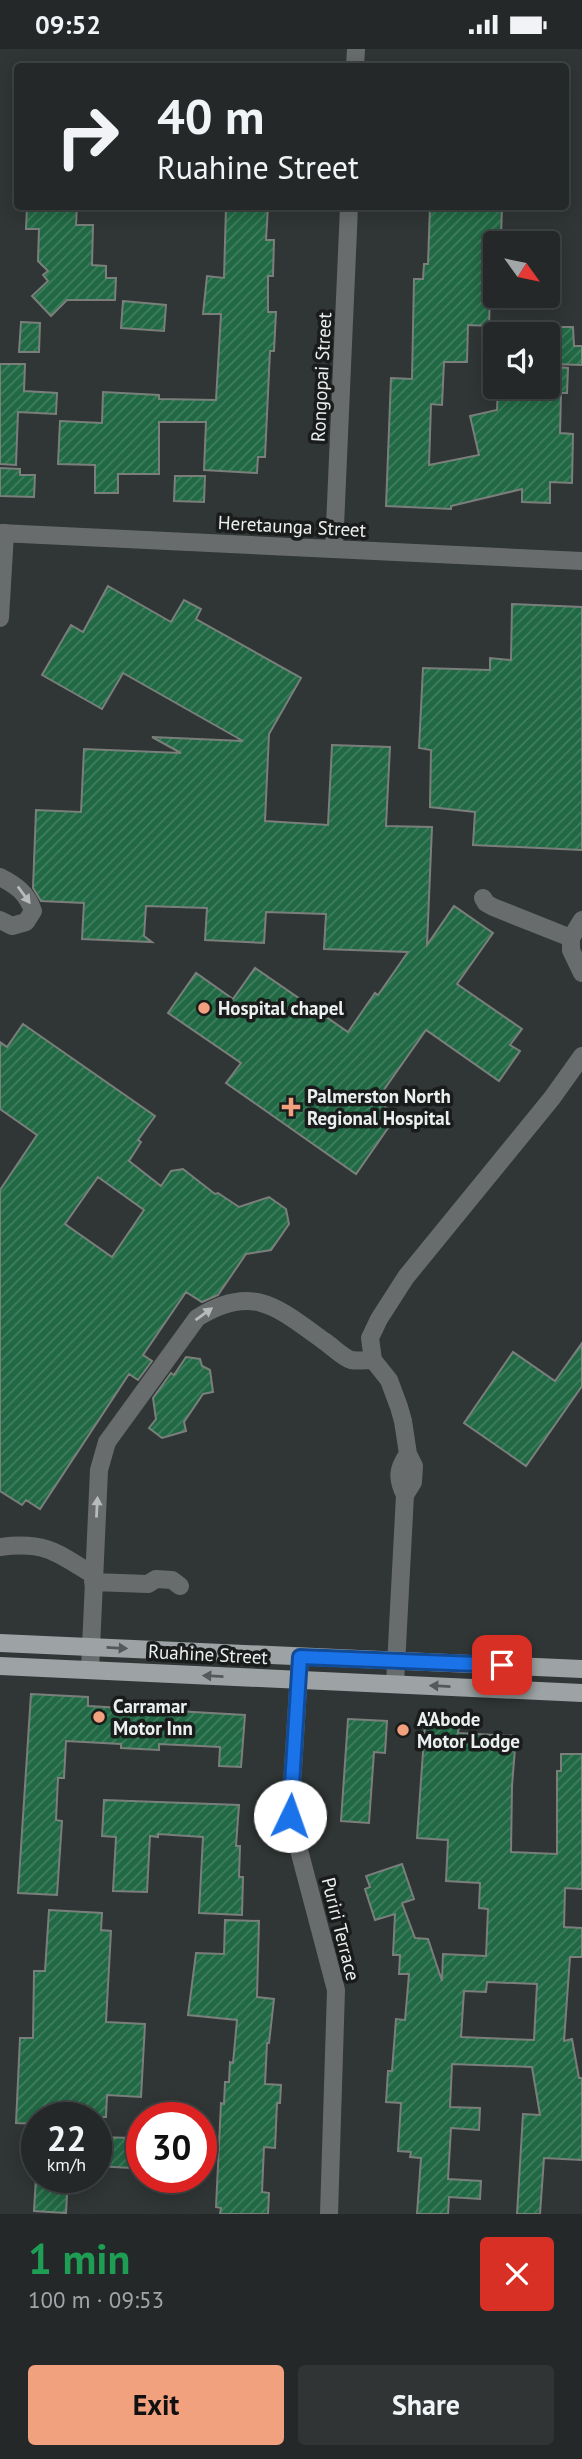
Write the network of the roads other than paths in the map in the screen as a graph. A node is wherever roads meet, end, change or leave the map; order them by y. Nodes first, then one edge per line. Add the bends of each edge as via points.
1 (349, 210) edge
2 (2, 533) edge
3 (334, 549) junction
4 (582, 561) edge
5 (0, 618) edge
6 (0, 877) edge
7 (483, 898) dead end
8 (0, 920) edge
9 (582, 920) edge
10 (571, 938) junction
11 (582, 973) edge
12 (582, 1056) edge
13 (373, 1360) junction
14 (0, 1546) edge
15 (93, 1579) junction
16 (185, 1586) dead end
17 (0, 1643) edge
18 (91, 1647) junction
19 (300, 1657) junction
20 (396, 1660) junction
21 (0, 1666) edge
22 (582, 1669) edge
23 (90, 1670) junction
24 (299, 1680) junction
25 (395, 1684) junction
26 (582, 1693) edge
27 (329, 2214) edge

1 - 3 street, Rongopai Street
2 - 3 street, Heretaunga Street
2 - 5 street
3 - 4 street, Heretaunga Street
6 -> 8 street via 29,898 33,911 26,922 12,926
7 - 10 street via 493,907
9 - 10 street
10 - 11 street via 571,950
12 - 13 street via 406,1277 370,1338
15 -> 13 street via 99,1470 107,1441 197,1318 217,1305 245,1299 268,1304 350,1360
13 - 20 street via 389,1380 408,1454 400,1465 399,1482 405,1495
14 - 15 street via 43,1546
15 - 16 street via 148,1584 155,1591
15 - 18 street
17 - 18 main road, Ruahine Street
18 -> 19 main road, Ruahine Street
18 - 23 street
19 - 20 main road, Ruahine Street
19 - 24 street, Puriri Terrace
20 - 22 main road, Ruahine Street
20 - 25 street
21 - 23 main road, Ruahine Street
24 -> 23 main road, Ruahine Street
24 - 25 main road, Ruahine Street
24 - 27 street, Puriri Terrace via 290,1816 336,1990
26 -> 25 main road, Ruahine Street

